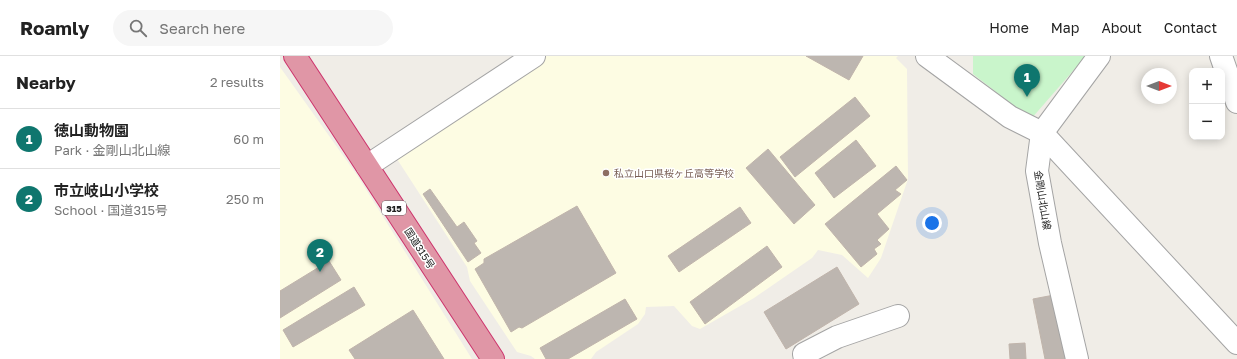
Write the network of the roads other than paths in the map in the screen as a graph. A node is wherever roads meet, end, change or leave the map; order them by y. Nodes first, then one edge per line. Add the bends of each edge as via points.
1 (295, 56) edge
2 (534, 56) edge
3 (927, 56) edge
4 (1099, 56) edge
5 (1227, 58) edge
6 (1237, 102) edge
7 (1042, 133) junction
8 (367, 166) junction
9 (898, 316) dead end
10 (1237, 343) edge
11 (493, 359) edge
12 (805, 359) edge
13 (1077, 359) edge

1 - 8 highway, 国道315号 / 315
2 - 8 street
3 - 7 street via 1010,117
4 - 7 street, 金剛山北山線
5 - 6 street
7 - 10 street
7 - 13 street, 金剛山北山線 via 1037,171 1050,243
8 - 11 highway, 国道315号 / 315
9 - 12 street via 837,337 804,354

